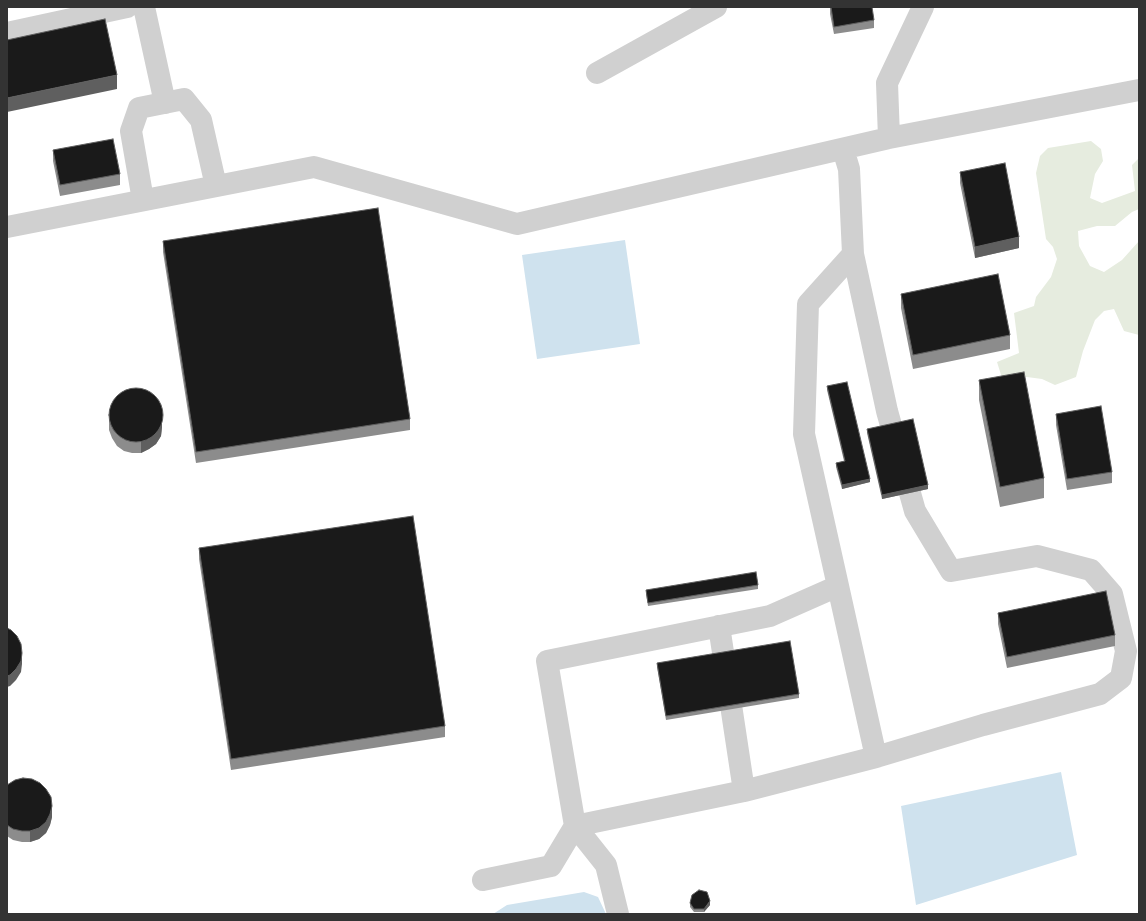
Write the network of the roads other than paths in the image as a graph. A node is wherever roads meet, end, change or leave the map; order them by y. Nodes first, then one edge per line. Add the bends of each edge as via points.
1 (127, 7) edge
2 (144, 7) edge
3 (716, 7) edge
4 (923, 7) edge
5 (7, 33) edge
6 (597, 72) dead end
7 (1139, 90) edge
8 (165, 103) junction
9 (890, 138) junction
10 (843, 149) junction
11 (216, 186) junction
12 (143, 200) junction
13 (7, 227) edge
14 (853, 254) junction
15 (838, 586) junction
16 (719, 626) junction
17 (876, 757) junction
18 (744, 791) junction
19 (575, 826) junction
20 (483, 880) dead end
21 (618, 914) edge

1 - 5 lane
2 - 8 lane
3 - 6 lane
4 - 9 lane via 887,83
7 - 9 lane
8 - 11 lane via 184,99 201,120
8 - 12 lane via 139,108 131,131
9 - 10 lane
10 - 11 lane via 517,224 314,167
10 - 14 lane via 849,169
11 - 12 lane
12 - 13 lane
14 - 15 lane via 808,304 804,434
14 - 17 lane via 887,411 915,510 951,572 1037,556 1091,570 1112,594 1126,651 1121,678 1100,694
15 - 16 lane via 770,616
15 - 17 lane
16 - 18 lane
16 - 19 lane via 546,661
17 - 18 lane
18 - 19 lane
19 - 20 lane via 551,866
19 - 21 lane via 606,865

